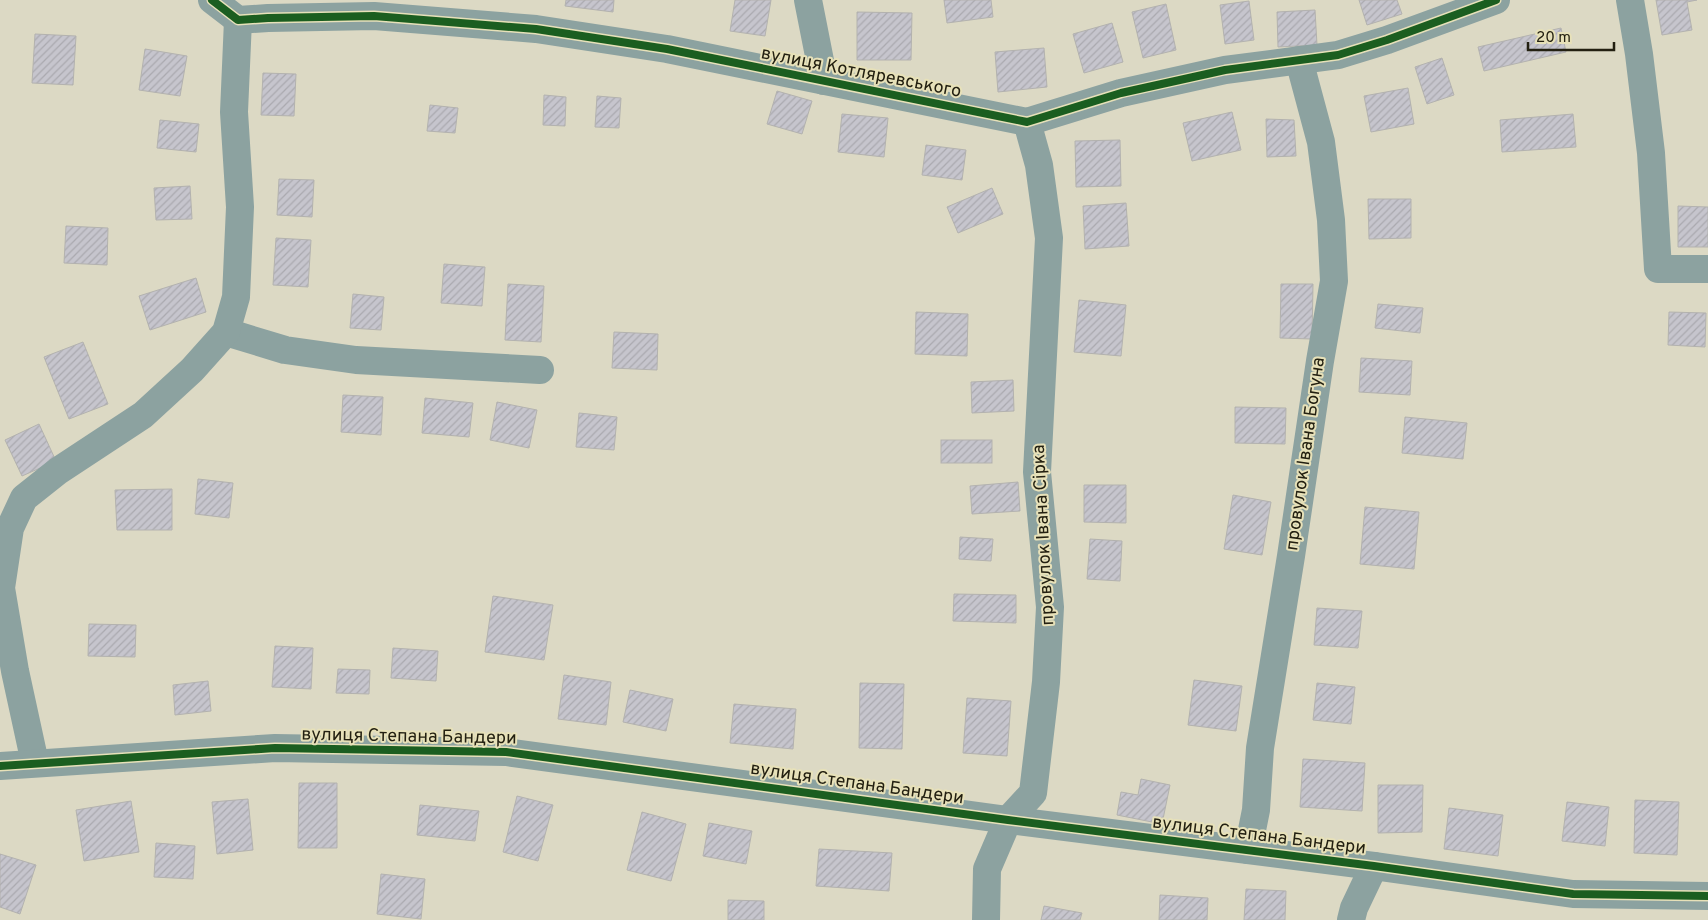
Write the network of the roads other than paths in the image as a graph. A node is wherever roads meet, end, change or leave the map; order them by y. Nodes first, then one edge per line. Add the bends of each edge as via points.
1 (212, 0) edge
2 (808, 0) edge
3 (1496, 0) edge
4 (1630, 0) edge
5 (238, 20) junction
6 (1299, 60) junction
7 (824, 81) junction
8 (1027, 122) junction
9 (1708, 269) edge
10 (226, 332) junction
11 (540, 370) dead end
12 (35, 763) junction
13 (0, 766) edge
14 (1008, 820) junction
15 (1248, 850) junction
16 (1374, 866) junction
17 (1708, 896) edge
18 (986, 920) edge
19 (1351, 920) edge

1 - 5 street
2 - 7 street
3 - 6 street, вулиця Котляревського via 1338,55
4 - 9 street via 1651,153 1658,270
5 - 7 street, вулиця Котляревського via 374,16 536,28 668,49
5 - 10 street via 234,112 240,207 236,296
6 - 8 street, вулиця Котляревського via 1224,70 1122,92
6 - 15 street, провулок Івана Богуна via 1321,142 1331,220 1334,281 1260,748 1256,810
7 - 8 street, вулиця Котляревського
8 - 14 street, провулок Івана Сірка via 1039,165 1049,238 1037,472 1050,607 1046,682 1033,793
10 - 11 street via 285,350 356,360
10 - 12 street via 192,370 143,415 24,498 10,528 1,588
12 - 13 street, вулиця Степана Бандери
12 - 14 street, вулиця Степана Бандери via 275,748 506,752
14 - 15 street, вулиця Степана Бандери
14 - 18 street, провулок Івана Сірка via 987,869
15 - 16 street, вулиця Степана Бандери
16 - 17 street, вулиця Степана Бандери via 1573,894
16 - 19 street

